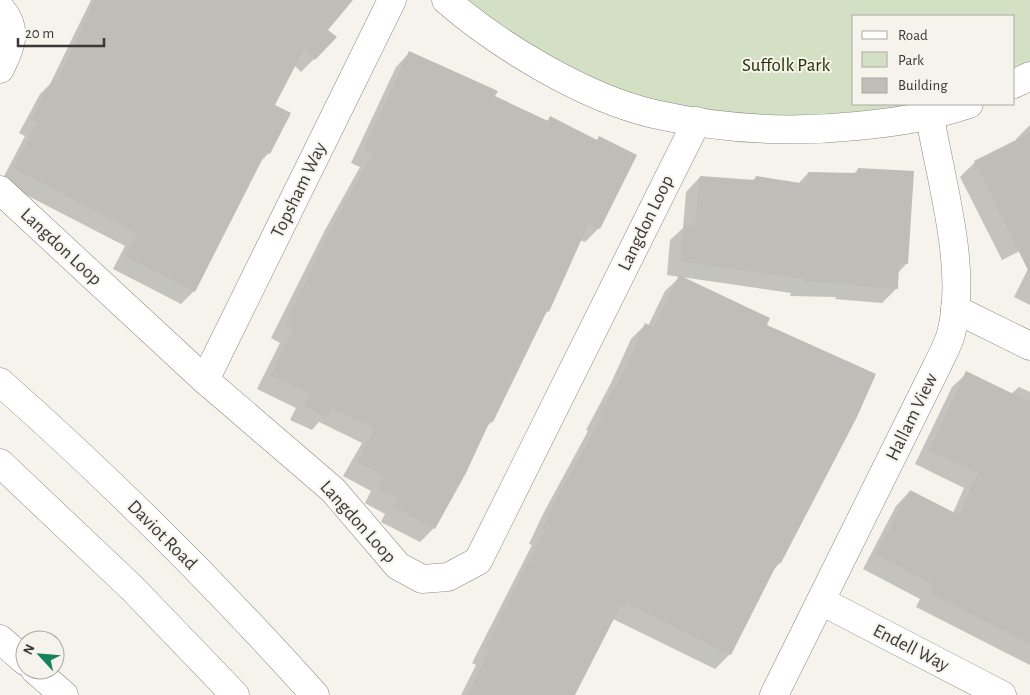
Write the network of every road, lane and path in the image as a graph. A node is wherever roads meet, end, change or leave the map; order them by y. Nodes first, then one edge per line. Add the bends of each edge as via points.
1 (392, 0) edge
2 (446, 0) edge
3 (0, 8) edge
4 (0, 69) edge
5 (1030, 76) edge
6 (1015, 84) edge
7 (965, 105) edge
8 (930, 117) junction
9 (697, 121) junction
10 (0, 190) edge
11 (955, 309) junction
12 (1030, 346) edge
13 (205, 380) junction
14 (0, 382) edge
15 (0, 463) edge
16 (820, 601) junction
17 (0, 639) edge
18 (15, 652) edge
19 (47, 680) edge
20 (64, 695) edge
21 (235, 695) edge
22 (316, 695) edge
23 (774, 695) edge
24 (1002, 695) edge

1 - 13 street, Topsham Way
2 - 9 street via 500,41 562,77 653,114
3 - 4 street via 11,28 11,46
5 - 6 street
7 - 8 street
8 - 9 street via 794,130 754,129
8 - 11 street, Hallam View via 954,245
9 - 13 street, Langdon Loop via 478,561 448,577 422,579 398,566 333,490
10 - 13 street, Langdon Loop
11 - 12 street
11 - 16 street, Hallam View via 951,334 938,366
14 - 22 street, Daviot Road via 174,546
15 - 21 street via 132,588
16 - 23 street, Hallam View
16 - 24 street, Endell Way
17 - 18 street
19 - 20 street

